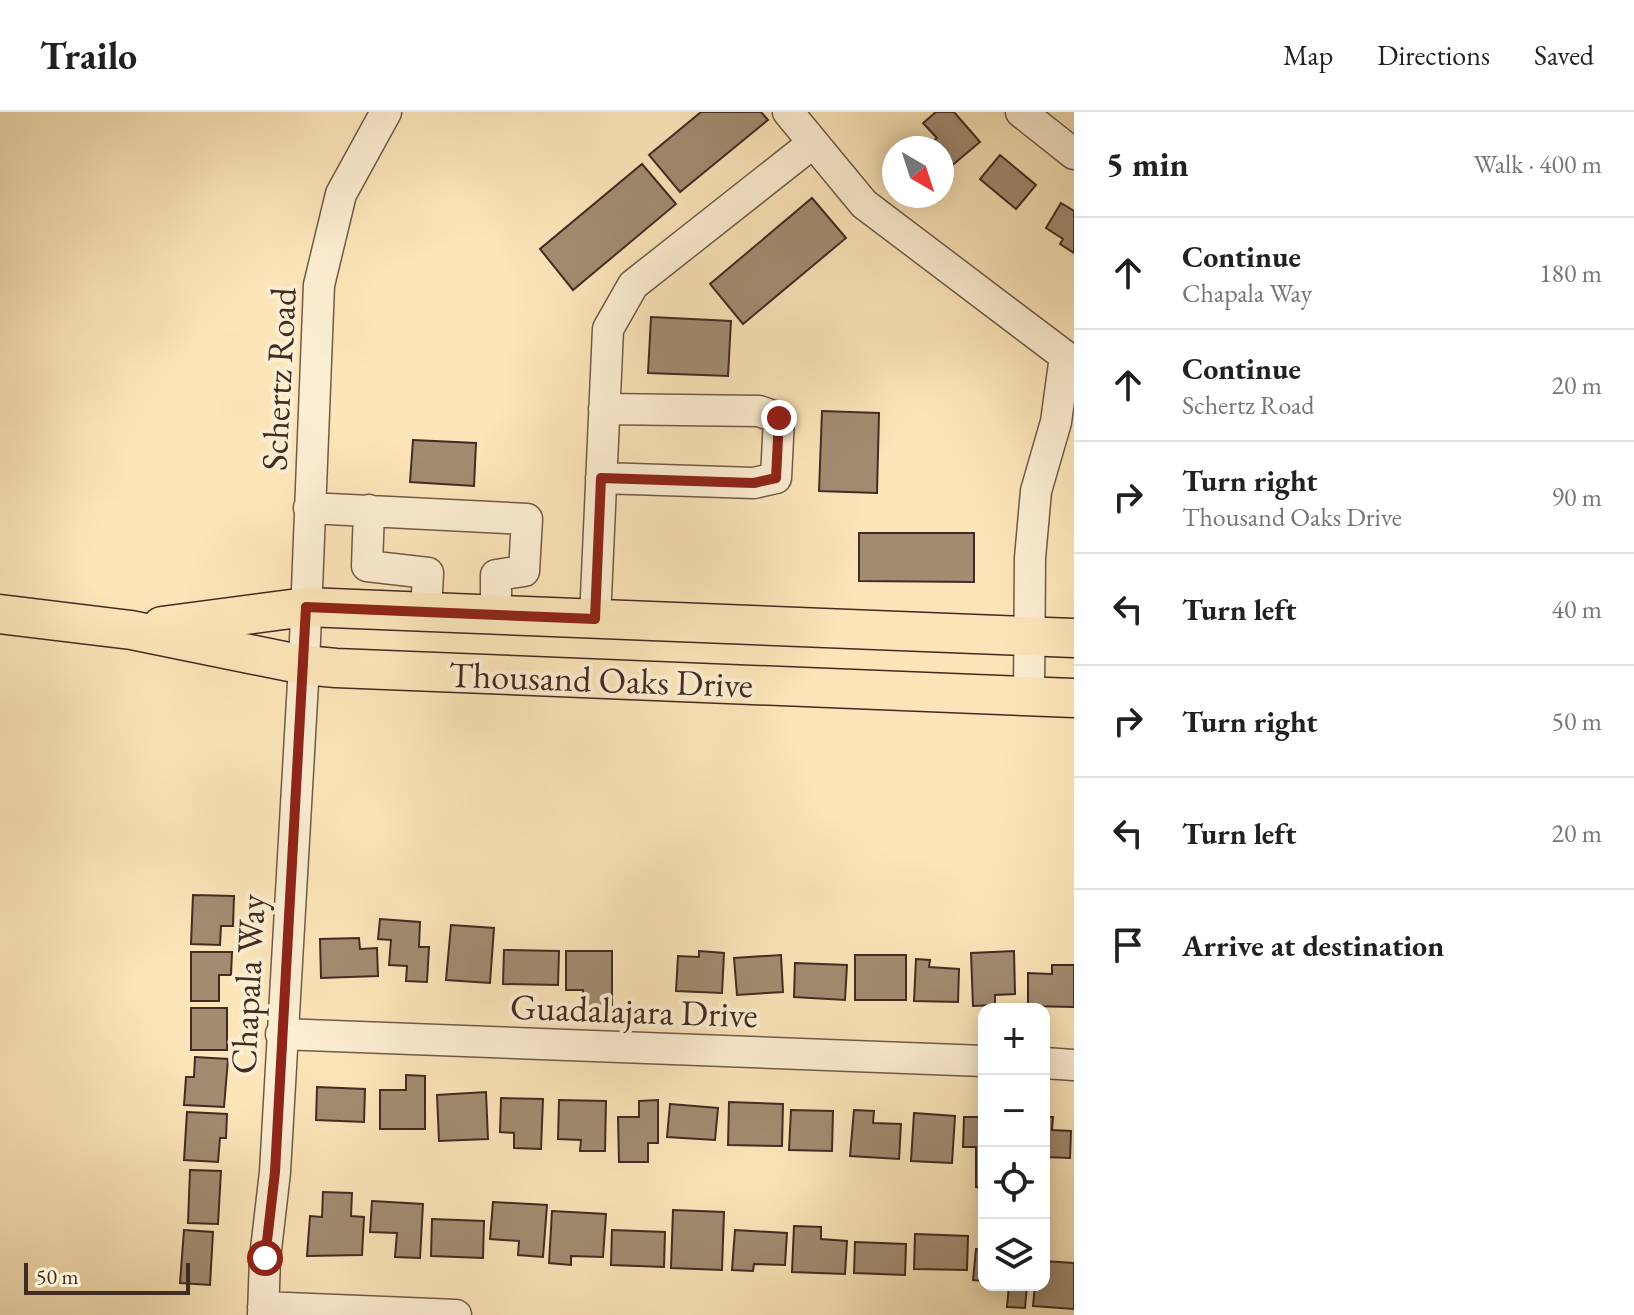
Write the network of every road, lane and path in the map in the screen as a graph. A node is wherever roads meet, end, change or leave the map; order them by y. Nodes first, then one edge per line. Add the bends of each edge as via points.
1 (386, 112) edge
2 (788, 112) edge
3 (1021, 112) edge
4 (813, 143) junction
5 (1074, 154) edge
6 (604, 409) junction
7 (601, 478) junction
8 (309, 508) junction
9 (369, 510) junction
10 (306, 607) junction
11 (426, 612) junction
12 (0, 614) edge
13 (496, 615) junction
14 (595, 619) junction
15 (131, 630) junction
16 (1030, 637) junction
17 (1074, 638) edge
18 (304, 665) junction
19 (1029, 696) junction
20 (1074, 698) edge
21 (281, 1034) junction
22 (978, 1061) edge
23 (1050, 1063) edge
24 (1074, 1065) edge
25 (263, 1311) edge
26 (456, 1315) edge

1 - 8 street, Schertz Road via 341,194 319,285
2 - 4 street
3 - 5 street
4 - 6 street via 633,285 608,329
4 - 16 street via 864,204 1065,356 1056,422 1036,491
6 - 7 street
6 - 7 street via 759,411 779,418 776,478 754,483
7 - 14 street
8 - 9 street
8 - 10 street, Schertz Road
9 - 11 street via 367,566 428,573
9 - 13 street via 527,519 524,571 496,575
10 - 11 main road, Thousand Oaks Drive
10 - 15 main road, Thousand Oaks Drive
10 - 18 street, Schertz Road
11 - 13 main road, Thousand Oaks Drive
12 - 15 main road, Thousand Oaks Drive
13 - 14 main road, Thousand Oaks Drive
14 - 16 main road, Thousand Oaks Drive
15 - 18 main road, Thousand Oaks Drive
16 - 17 main road, Thousand Oaks Drive
16 - 19 street
18 - 19 main road, Thousand Oaks Drive
18 - 21 street, Chapala Way
19 - 20 main road, Thousand Oaks Drive
21 - 22 street, Guadalajara Drive
21 - 25 street, Chapala Way
23 - 24 street
25 - 26 street

